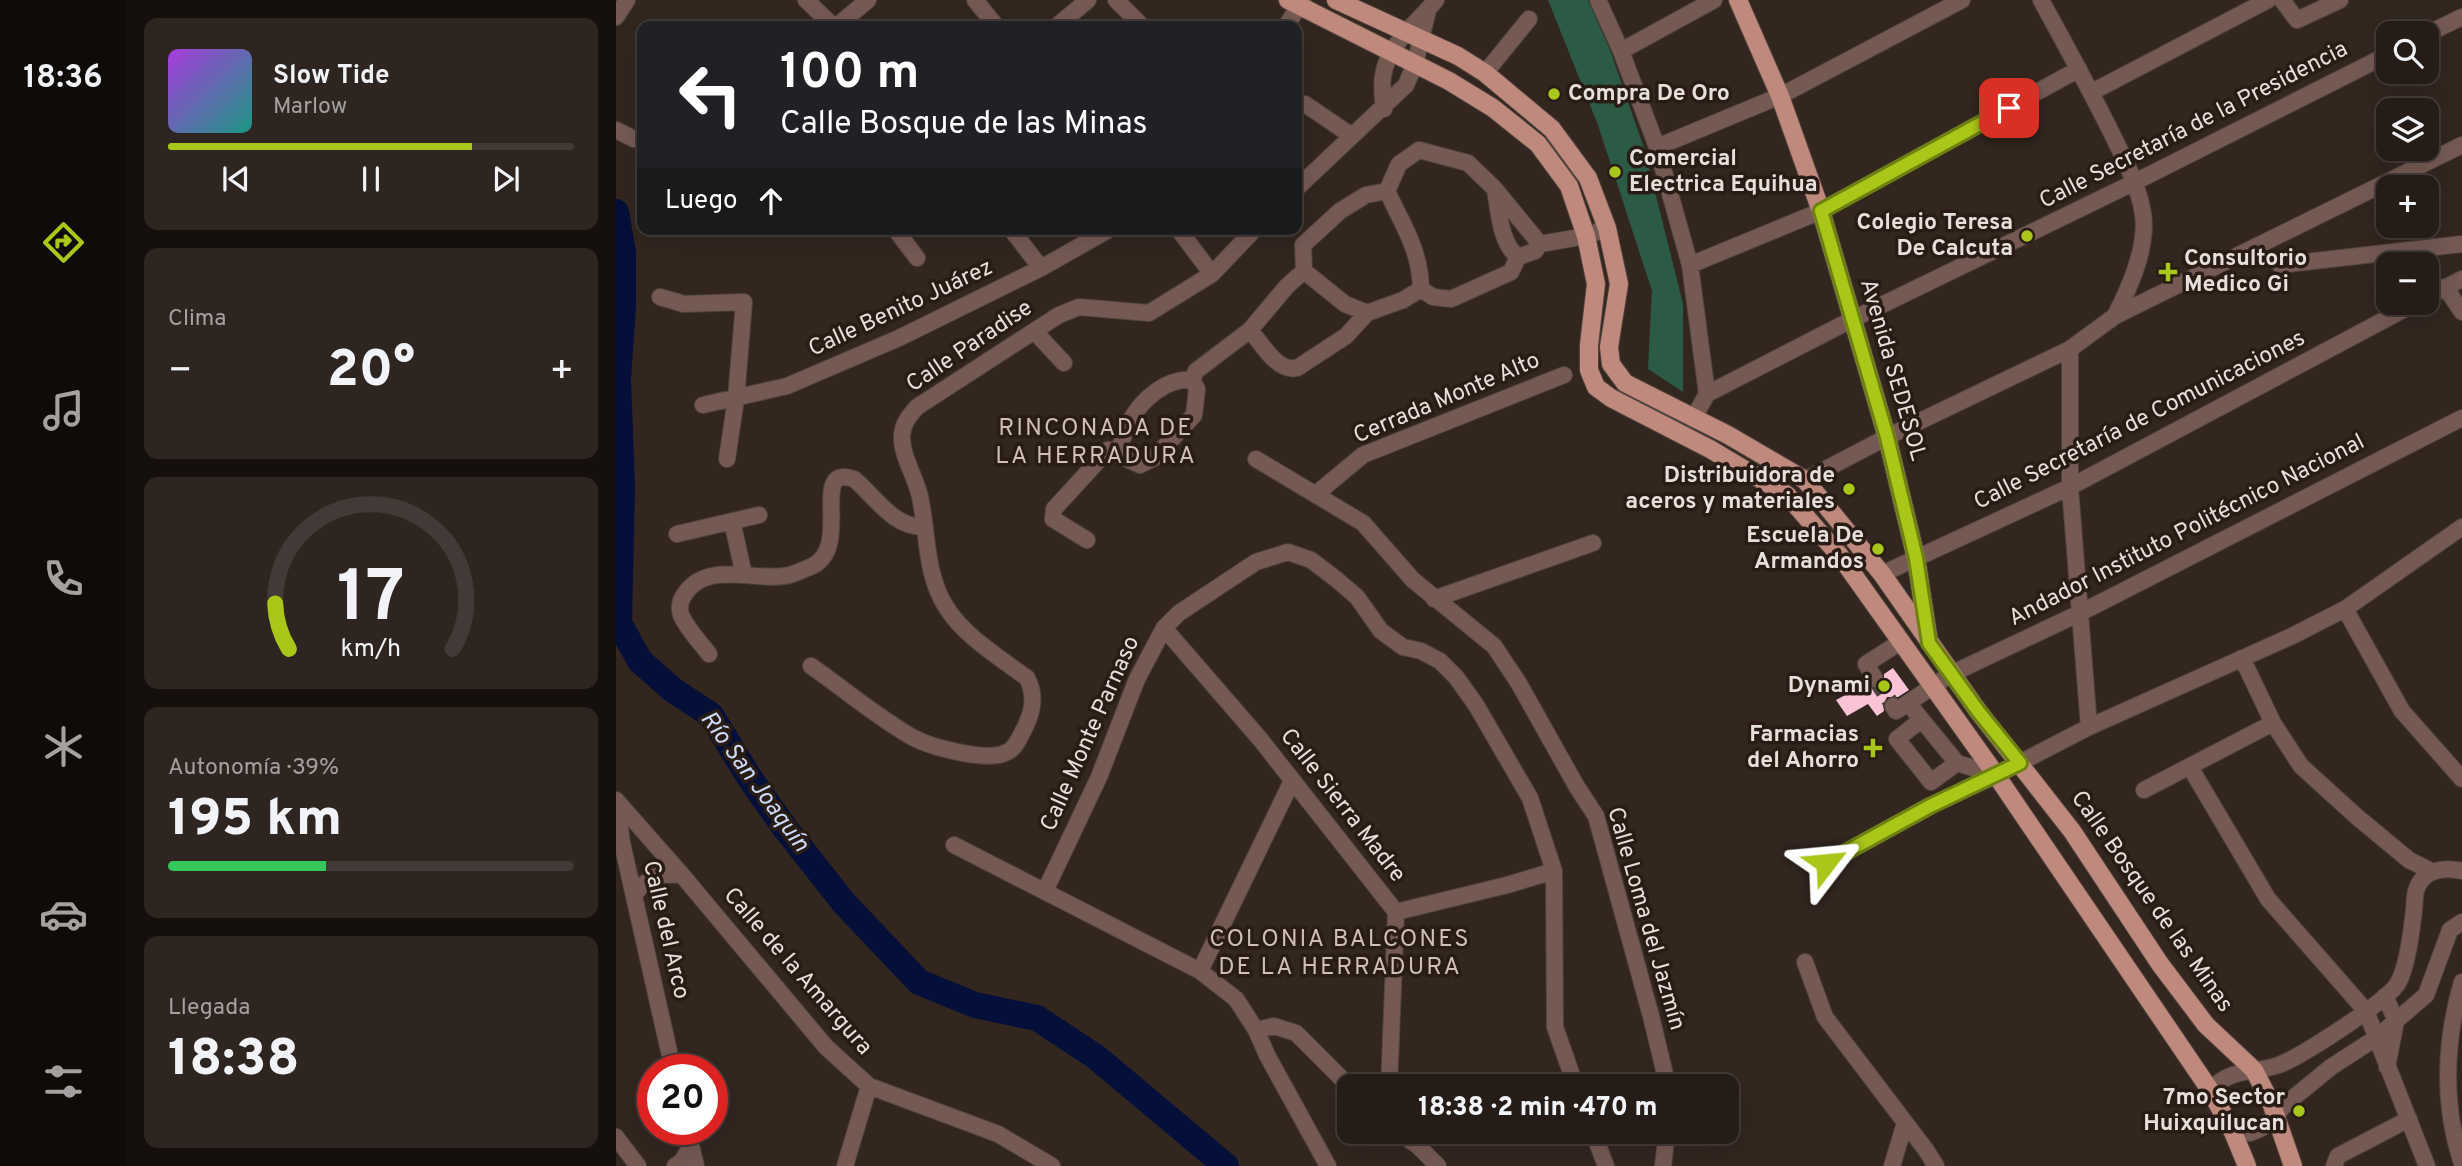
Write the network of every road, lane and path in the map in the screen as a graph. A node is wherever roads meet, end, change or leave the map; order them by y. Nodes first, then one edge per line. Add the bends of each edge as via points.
1 (627, 0) edge
2 (806, 0) edge
3 (868, 0) edge
4 (975, 0) edge
5 (1088, 0) edge
6 (1116, 0) edge
7 (1336, 0) edge
8 (1598, 0) edge
9 (1714, 0) edge
10 (1738, 0) edge
11 (1962, 0) edge
12 (2041, 0) edge
13 (2282, 0) edge
14 (2340, 0) edge
15 (1298, 2) edge
16 (2260, 2) edge
17 (1356, 4) edge
18 (1432, 5) edge
19 (616, 17) edge
20 (2462, 17) edge
21 (1529, 19) dead end
22 (829, 21) edge
23 (841, 21) edge
24 (992, 21) edge
25 (1063, 21) edge
26 (1137, 21) edge
27 (1288, 21) edge
28 (2439, 28) edge
29 (1413, 36) junction
30 (1621, 51) junction
31 (1393, 52) junction
32 (2376, 61) edge
33 (1415, 64) junction
34 (2079, 69) junction
35 (1485, 73) junction
36 (2092, 92) junction
37 (1780, 96) junction
38 (1305, 104) dead end
39 (1384, 109) junction
40 (616, 130) edge
41 (1352, 136) junction
42 (634, 139) dead end
43 (2462, 145) edge
44 (1657, 147) junction
45 (2135, 182) junction
46 (1302, 183) edge
47 (1494, 188) junction
48 (1387, 191) junction
49 (1821, 211) junction
50 (1607, 229) junction
51 (900, 235) edge
52 (1016, 235) edge
53 (1099, 235) edge
54 (1183, 235) edge
55 (1249, 235) edge
56 (1586, 236) junction
57 (1540, 244) junction
58 (2462, 244) edge
59 (1518, 257) junction
60 (917, 258) dead end
61 (1690, 265) junction
62 (2280, 265) dead end
63 (1041, 268) junction
64 (1304, 271) junction
65 (1212, 274) junction
66 (2462, 279) edge
67 (2445, 288) junction
68 (1421, 289) junction
69 (2439, 291) edge
70 (660, 297) dead end
71 (1367, 313) junction
72 (2462, 313) edge
73 (2393, 315) edge
74 (2115, 316) junction
75 (1853, 318) junction
76 (1250, 330) junction
77 (1035, 331) junction
78 (2070, 349) junction
79 (1064, 363) dead end
80 (1564, 374) dead end
81 (1192, 380) junction
82 (1707, 394) junction
83 (736, 399) junction
84 (703, 405) dead end
85 (1693, 419) junction
86 (2460, 425) edge
87 (1887, 437) junction
88 (1118, 453) junction
89 (727, 458) dead end
90 (1256, 459) dead end
91 (1805, 480) junction
92 (2070, 487) junction
93 (1316, 494) junction
94 (759, 515) dead end
95 (732, 522) junction
96 (925, 527) junction
97 (2462, 527) edge
98 (677, 534) dead end
99 (1087, 540) dead end
100 (1594, 543) dead end
101 (1916, 558) junction
102 (744, 575) junction
103 (1882, 575) junction
104 (1434, 599) junction
105 (2345, 609) junction
106 (2080, 613) junction
107 (1164, 628) junction
108 (1902, 641) junction
109 (1929, 643) junction
110 (709, 654) dead end
111 (2242, 659) junction
112 (811, 666) dead end
113 (1951, 674) junction
114 (1875, 679) dead end
115 (1933, 685) junction
116 (1922, 720) junction
117 (2273, 723) junction
118 (2089, 727) junction
119 (2020, 763) junction
120 (1957, 764) junction
121 (2190, 766) junction
122 (1996, 775) junction
123 (2462, 779) edge
124 (1292, 781) junction
125 (2144, 790) dead end
126 (616, 800) edge
127 (954, 845) dead end
128 (1826, 863) dead end
129 (2462, 871) edge
130 (1554, 872) junction
131 (2433, 872) junction
132 (682, 875) junction
133 (1045, 891) junction
134 (634, 895) junction
135 (1396, 912) junction
136 (2462, 922) edge
137 (1805, 962) dead end
138 (1200, 971) junction
139 (2462, 982) edge
140 (2385, 996) junction
141 (2365, 1012) junction
142 (2396, 1021) junction
143 (1256, 1030) junction
144 (2376, 1038) junction
145 (670, 1054) edge
146 (2387, 1067) junction
147 (2254, 1070) junction
148 (1337, 1074) edge
149 (1390, 1074) edge
150 (1571, 1074) edge
151 (1665, 1074) edge
152 (869, 1086) junction
153 (2210, 1090) junction
154 (2276, 1116) junction
155 (2409, 1119) junction
156 (1905, 1123) junction
157 (2233, 1132) junction
158 (616, 1137) edge
159 (1416, 1144) edge
160 (1598, 1144) edge
161 (1666, 1144) edge
162 (691, 1146) joint
163 (2462, 1163) edge
164 (638, 1166) edge
165 (675, 1166) edge
166 (696, 1166) edge
167 (845, 1166) edge
168 (1052, 1166) edge
169 (1328, 1166) edge
170 (1438, 1166) edge
171 (1606, 1166) edge
172 (1663, 1166) edge
173 (1892, 1166) edge
174 (1936, 1166) edge
175 (2247, 1166) edge
176 (2293, 1166) edge
177 (2334, 1166) edge
178 (2427, 1166) edge

1 - 19 street
2 - 22 street
3 - 23 street
4 - 24 street
5 - 25 street
6 - 26 street
7 - 17 main road
8 - 30 street
9 - 30 street
10 - 37 main road, Avenida SEDESOL
11 - 37 street
12 - 34 street
13 - 14 street via 2297,20
15 - 27 street
15 - 31 main road
16 - 36 street
17 - 29 main road
18 - 29 street
20 - 28 street
21 - 35 street
29 - 31 street
29 - 33 street
29 - 35 main road
30 - 44 street
31 - 33 main road
31 - 39 street via 1383,76
32 - 45 street, Calle Secretaría de la Presidencia
33 - 39 street via 1406,85
33 - 56 main road via 1493,108 1538,144 1569,186
34 - 36 street
34 - 49 street
35 - 50 main road via 1552,129 1588,178
36 - 45 street
37 - 44 street
37 - 49 main road, Avenida SEDESOL
38 - 41 street
39 - 41 street
40 - 42 street
41 - 46 street
43 - 74 street
44 - 61 street
45 - 74 street via 2144,216 2139,256
45 - 75 street, Calle Secretaría de la Presidencia
47 - 48 street via 1468,163 1419,150 1399,164
47 - 57 street
47 - 59 street via 1510,251
48 - 64 street via 1366,195 1339,211 1303,245
48 - 68 street via 1415,246
49 - 61 street
49 - 75 main road, Avenida SEDESOL
50 - 56 street
50 - 85 main road via 1619,284 1609,347 1611,364 1625,383
51 - 60 street
52 - 63 street
53 - 63 street, Calle Benito Juárez
54 - 65 street
55 - 65 street, Calle Paradise
56 - 57 street
56 - 108 main road via 1596,284 1589,357 1596,387 1787,495 1840,556
57 - 59 street
58 - 62 street
59 - 68 street via 1511,272 1451,299 1433,298
61 - 82 street
63 - 83 street, Calle Benito Juárez via 788,386
64 - 71 street via 1345,304
64 - 76 street
65 - 77 street, Calle Paradise via 1149,313 1079,307
66 - 67 street
67 - 69 street
67 - 72 street
68 - 71 street
70 - 83 street via 684,304 744,302
71 - 76 street via 1346,336 1288,370
73 - 92 street, Calle Secretaría de Comunicaciones
74 - 78 street
75 - 82 street, Calle Secretaría de la Presidencia
75 - 87 main road, Avenida SEDESOL
76 - 81 street via 1196,371
77 - 79 street
77 - 96 street, Calle Paradise via 917,407 906,419 902,436
78 - 87 street
78 - 92 street
80 - 93 street, Cerrada Monte Alto via 1363,456
81 - 88 street via 1177,379 1156,390 1130,421
81 - 88 street via 1197,388 1194,415 1154,458 1140,465
82 - 85 street
83 - 84 street, Calle Benito Juárez
83 - 89 street
85 - 91 main road
86 - 106 street, Andador Instituto Politécnico Nacional
87 - 91 street
87 - 101 main road, Avenida SEDESOL
88 - 99 street via 1108,450 1054,509 1053,519
90 - 93 street, Calle Loma del Jazmín
91 - 103 main road, Calle Bosque de las Minas
92 - 101 street, Calle Secretaría de Comunicaciones
92 - 106 street
93 - 104 street, Calle Loma del Jazmín via 1363,523
94 - 95 street
95 - 98 street
95 - 102 street
96 - 102 street via 900,523 854,479 838,478 830,496 831,541 818,564 789,575
96 - 112 street, Calle Paradise via 933,583 946,608 967,632 1027,678 1032,689 1033,702 1016,745 995,756 951,751 914,738
97 - 105 street
100 - 104 street
101 - 103 street, Calle Secretaría de Comunicaciones
101 - 109 main road, Avenida SEDESOL
102 - 110 street via 715,575 698,581 680,602 686,624
103 - 109 main road, Calle Bosque de las Minas
104 - 151 street, Calle Loma del Jazmín via 1494,646 1596,816
105 - 111 street
105 - 123 street via 2402,711
106 - 113 street, Andador Instituto Politécnico Nacional
106 - 118 street
107 - 124 street, Calle Sierra Madre
107 - 130 street, Calle Monte Parnaso via 1256,562 1288,552 1311,560 1357,597 1381,631 1402,647 1440,661 1456,677 1530,798
107 - 133 street, Calle Monte Parnaso via 1137,679 1099,777
108 - 114 street via 1866,664
108 - 115 main road
109 - 113 main road, Calle Bosque de las Minas
109 - 115 main road, Avenida SEDESOL
111 - 117 street
111 - 118 street
113 - 115 street, Andador Instituto Politécnico Nacional
113 - 119 main road, Calle Bosque de las Minas
115 - 116 street, Andador Instituto Politécnico Nacional via 1900,704
115 - 122 main road
116 - 120 street
116 - 120 street via 1897,739 1931,782
117 - 121 street
117 - 131 street via 2301,766 2409,860
118 - 119 street
119 - 122 street
119 - 147 main road, Calle Bosque de las Minas via 2206,1025
120 - 122 street
121 - 125 street
121 - 141 street via 2268,899
122 - 128 street
122 - 153 main road
124 - 135 street, Calle Sierra Madre
124 - 138 street
126 - 132 street, Calle de la Amargura
126 - 134 street, Calle del Arco
127 - 133 street
129 - 131 street
130 - 135 street
130 - 150 street, Calle Monte Parnaso via 1555,1027
131 - 140 street via 2417,889 2411,937 2398,984
132 - 134 street via 652,876
132 - 152 street, Calle de la Amargura via 826,1047
133 - 138 street
134 - 145 street, Calle del Arco
135 - 149 street, Calle Sierra Madre
136 - 142 street via 2450,930 2426,995
137 - 156 street via 1825,1017
138 - 143 street via 1236,999
139 - 163 street via 2447,1085
140 - 141 street
140 - 142 street
141 - 144 street
141 - 147 street via 2294,1058
142 - 144 street
142 - 146 street
143 - 148 street via 1274,1026 1296,1033
143 - 169 street
144 - 146 street
144 - 154 street via 2331,1067
146 - 155 street
147 - 153 street via 2229,1075
147 - 154 main road, Calle Bosque de las Minas
152 - 167 street
152 - 168 street, Calle de la Amargura via 998,1134
153 - 157 main road
154 - 157 street via 2256,1131
154 - 176 main road, Calle Bosque de las Minas
155 - 177 street via 2338,1156
155 - 178 street
156 - 173 street
156 - 174 street
157 - 175 main road
158 - 164 street
159 - 170 street
160 - 171 street
161 - 172 street
162 - 165 street
162 - 166 street

